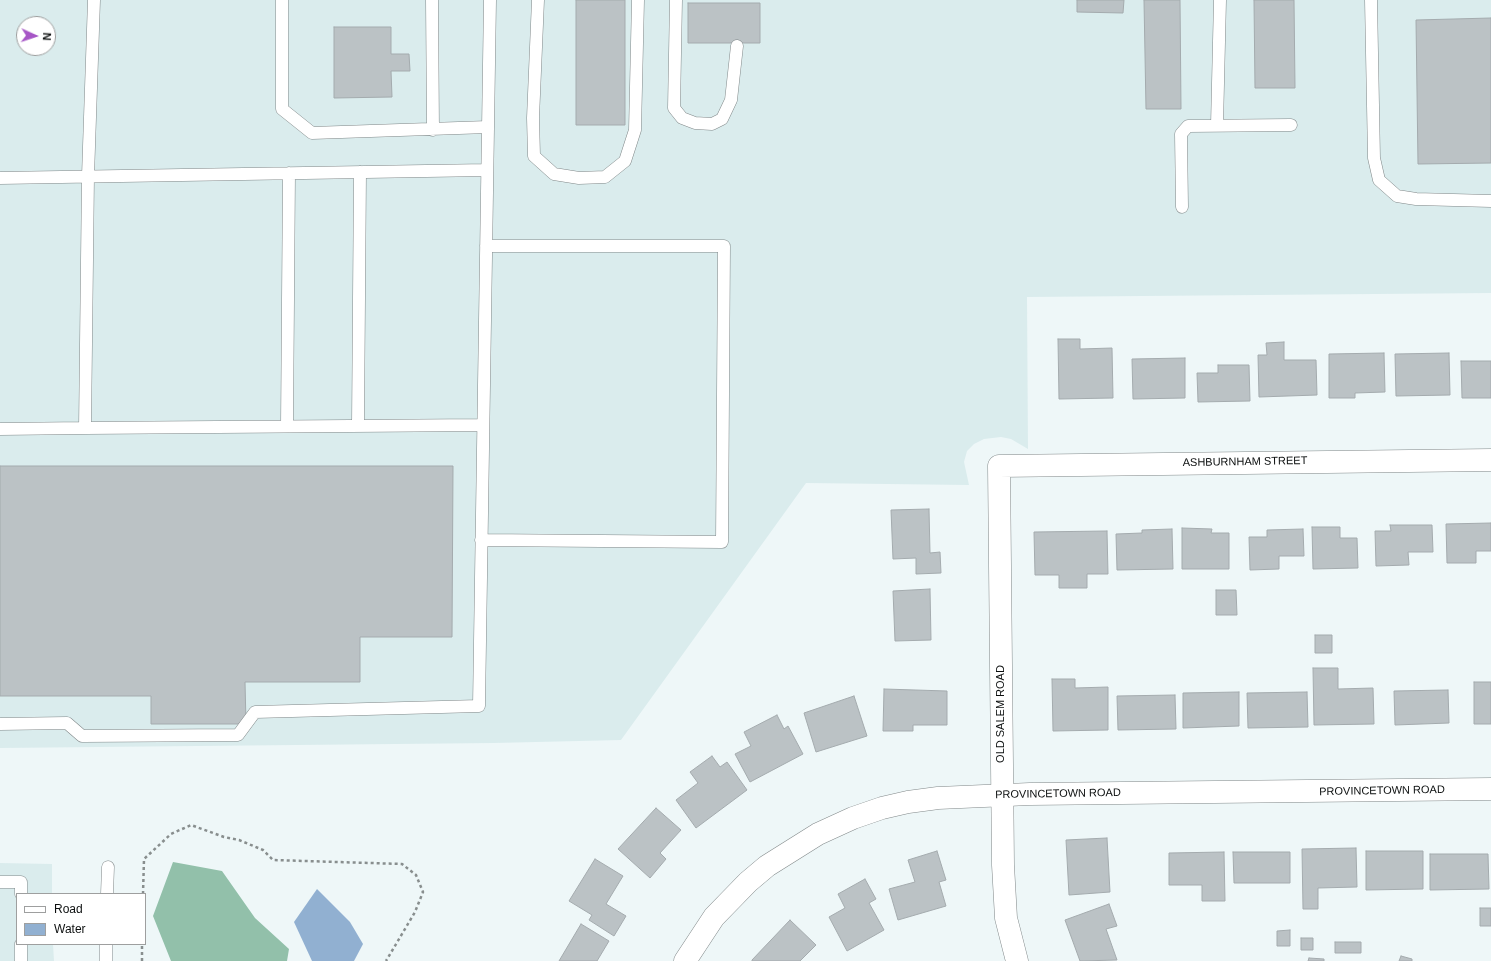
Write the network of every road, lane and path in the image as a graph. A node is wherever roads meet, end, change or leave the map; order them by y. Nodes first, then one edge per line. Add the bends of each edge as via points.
1 (94, 0) edge
2 (282, 0) edge
3 (432, 0) edge
4 (490, 0) edge
5 (538, 0) edge
6 (638, 0) edge
7 (676, 0) edge
8 (1220, 0) edge
9 (1371, 0) edge
10 (737, 46) dead end
11 (1217, 125) junction
12 (1291, 125) dead end
13 (488, 127) junction
14 (433, 130) junction
15 (487, 170) junction
16 (360, 172) junction
17 (290, 173) junction
18 (88, 176) junction
19 (0, 178) edge
20 (1491, 201) edge
21 (1182, 207) dead end
22 (486, 246) junction
23 (483, 424) junction
24 (358, 425) junction
25 (288, 426) junction
26 (85, 428) junction
27 (0, 429) edge
28 (1491, 460) edge
29 (999, 466) joint
30 (481, 540) junction
31 (0, 724) edge
32 (1491, 789) edge
33 (1001, 795) junction
34 (108, 867) dead end
35 (0, 882) edge
36 (21, 893) edge
37 (107, 893) edge
38 (143, 893) edge
39 (21, 945) edge
40 (106, 945) edge
41 (142, 945) edge
42 (21, 961) edge
43 (106, 961) edge
44 (142, 961) edge
45 (386, 961) edge
46 (685, 961) edge
47 (1017, 961) edge

1 - 18 lane
2 - 14 lane via 282,109 312,133
3 - 14 lane
4 - 13 lane
5 - 6 lane via 534,156 554,174 579,178 605,177 625,161 627,155 635,130
7 - 10 lane via 674,108 682,118 695,123 712,124 722,119 731,100
8 - 11 lane
9 - 20 lane via 1374,158 1379,180 1396,196 1416,200
11 - 12 lane
11 - 21 lane via 1188,126 1182,134
13 - 14 lane
13 - 15 lane
15 - 16 lane
15 - 22 lane
16 - 17 lane
16 - 24 lane
17 - 18 lane
17 - 25 lane
18 - 19 lane
18 - 26 lane
22 - 23 lane
22 - 30 lane via 724,246 722,542
23 - 24 lane
23 - 30 lane
24 - 25 lane
25 - 26 lane
26 - 27 lane
28 - 29 street, ASHBURNHAM STREET
29 - 33 street, OLD SALEM ROAD
30 - 31 lane via 479,706 255,712 238,735 82,736 67,723
32 - 33 street, PROVINCETOWN ROAD
33 - 46 street, PROVINCETOWN ROAD via 908,802 853,818 818,834 748,882 714,917
33 - 47 street, OLD SALEM ROAD via 1006,918
34 - 37 lane
35 - 36 lane via 21,882
38 - 45 path via 144,859 171,834 191,825 263,850 273,860 402,864 416,874 423,892 415,912
39 - 42 lane
40 - 43 lane
41 - 44 path

